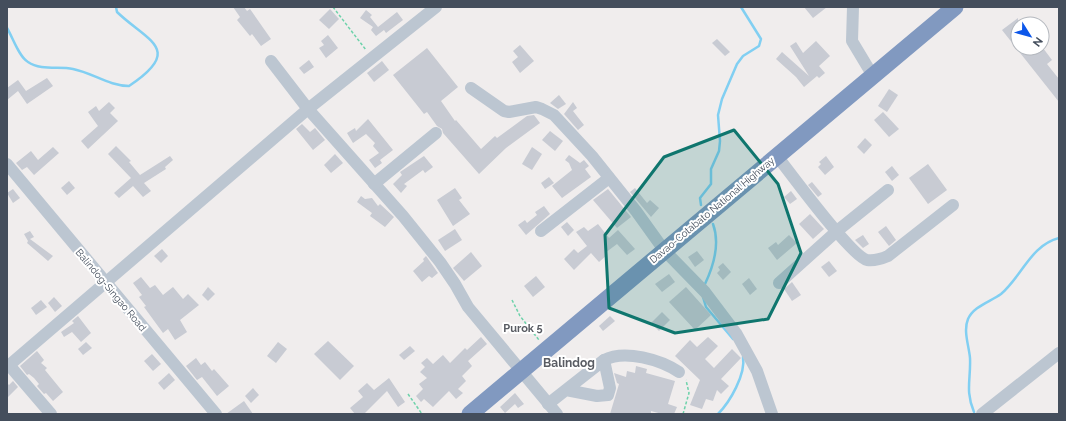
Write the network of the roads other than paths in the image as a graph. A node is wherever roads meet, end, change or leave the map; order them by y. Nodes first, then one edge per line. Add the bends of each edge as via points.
1 (436, 7) edge
2 (853, 7) edge
3 (955, 7) edge
4 (271, 61) dead end
5 (873, 76) junction
6 (471, 88) dead end
7 (308, 109) junction
8 (436, 133) dead end
9 (777, 156) junction
10 (7, 164) edge
11 (609, 178) junction
12 (374, 184) junction
13 (888, 190) dead end
14 (953, 205) dead end
15 (541, 231) dead end
16 (837, 232) junction
17 (664, 250) junction
18 (105, 283) junction
19 (779, 283) dead end
20 (1059, 353) edge
21 (604, 360) junction
22 (8, 366) edge
23 (522, 370) junction
24 (679, 372) road end
25 (566, 390) junction
26 (548, 404) junction
27 (51, 414) edge
28 (216, 414) edge
29 (470, 414) edge
30 (557, 414) edge
31 (772, 414) edge
32 (982, 414) edge

1 - 7 street
2 - 5 street via 852,41
3 - 5 highway, Davao-Cotabato National Highway
4 - 7 street
5 - 9 highway, Davao-Cotabato National Highway
6 - 11 street via 504,111 536,107 549,112 592,156
7 - 12 street
7 - 18 street
8 - 12 street
9 - 16 street
9 - 17 highway, Davao-Cotabato National Highway
10 - 18 street, Balindog-Singao Road
11 - 15 street
11 - 17 street
12 - 23 street via 440,262 468,307
13 - 16 street
14 - 16 street via 888,256 879,259 866,260
16 - 19 street
17 - 23 highway, Davao-Cotabato National Highway
17 - 31 street via 705,292 736,333 757,371
18 - 22 street
18 - 28 street, Balindog-Singao Road
20 - 32 street
21 - 24 street via 612,356 621,356 655,360
21 - 25 street
21 - 25 street via 610,388 608,395 597,396
22 - 27 street
23 - 26 street
23 - 29 highway, Davao-Cotabato National Highway
25 - 26 street
26 - 30 street

